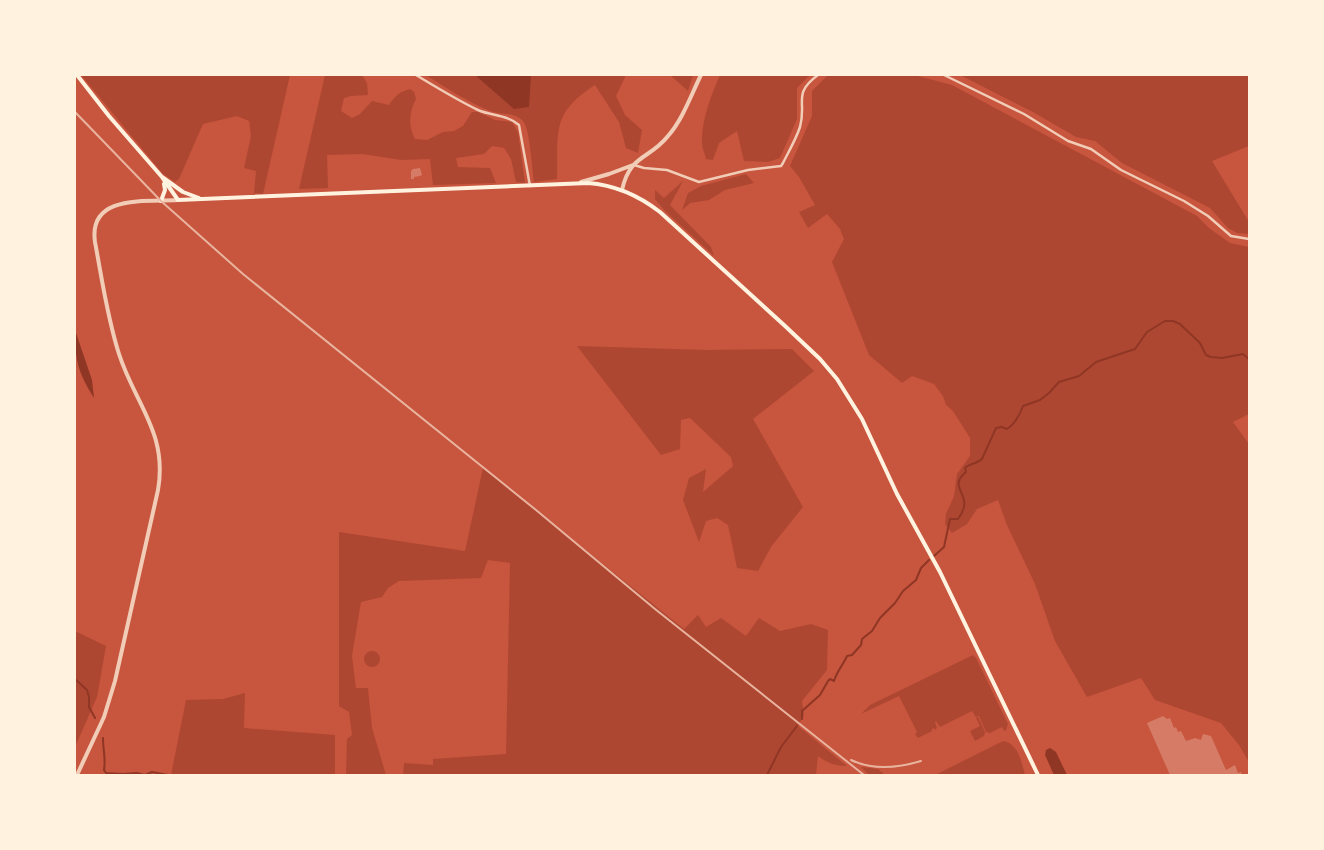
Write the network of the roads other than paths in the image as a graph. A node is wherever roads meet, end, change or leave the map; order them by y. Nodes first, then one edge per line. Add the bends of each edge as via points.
1 (77, 75) edge
2 (416, 75) edge
3 (701, 75) edge
4 (818, 75) edge
5 (944, 75) edge
6 (633, 165) junction
7 (162, 177) junction
8 (578, 183) junction
9 (530, 186) junction
10 (622, 190) junction
11 (204, 199) junction
12 (178, 200) junction
13 (161, 201) junction
14 (1249, 239) edge
15 (77, 775) edge
16 (1038, 775) edge

1 - 7 main road
2 - 9 street via 477,110 519,124
3 - 6 street via 669,136
4 - 6 street via 803,89 800,126 780,166 699,182 667,170
5 - 14 street via 1024,114 1068,141 1091,149 1121,170 1184,201 1231,236
6 - 8 street
6 - 10 street via 626,174
7 - 11 main road via 183,192
7 - 12 main road
7 - 13 main road via 165,190
8 - 9 main road
8 - 10 main road
9 - 11 main road
10 - 16 main road via 641,198 660,212 784,324 837,379 862,419 897,494 940,572
11 - 12 main road
12 - 13 street
13 - 15 street via 112,206 101,214 94,226 117,349 157,442 161,470 116,680 104,717

